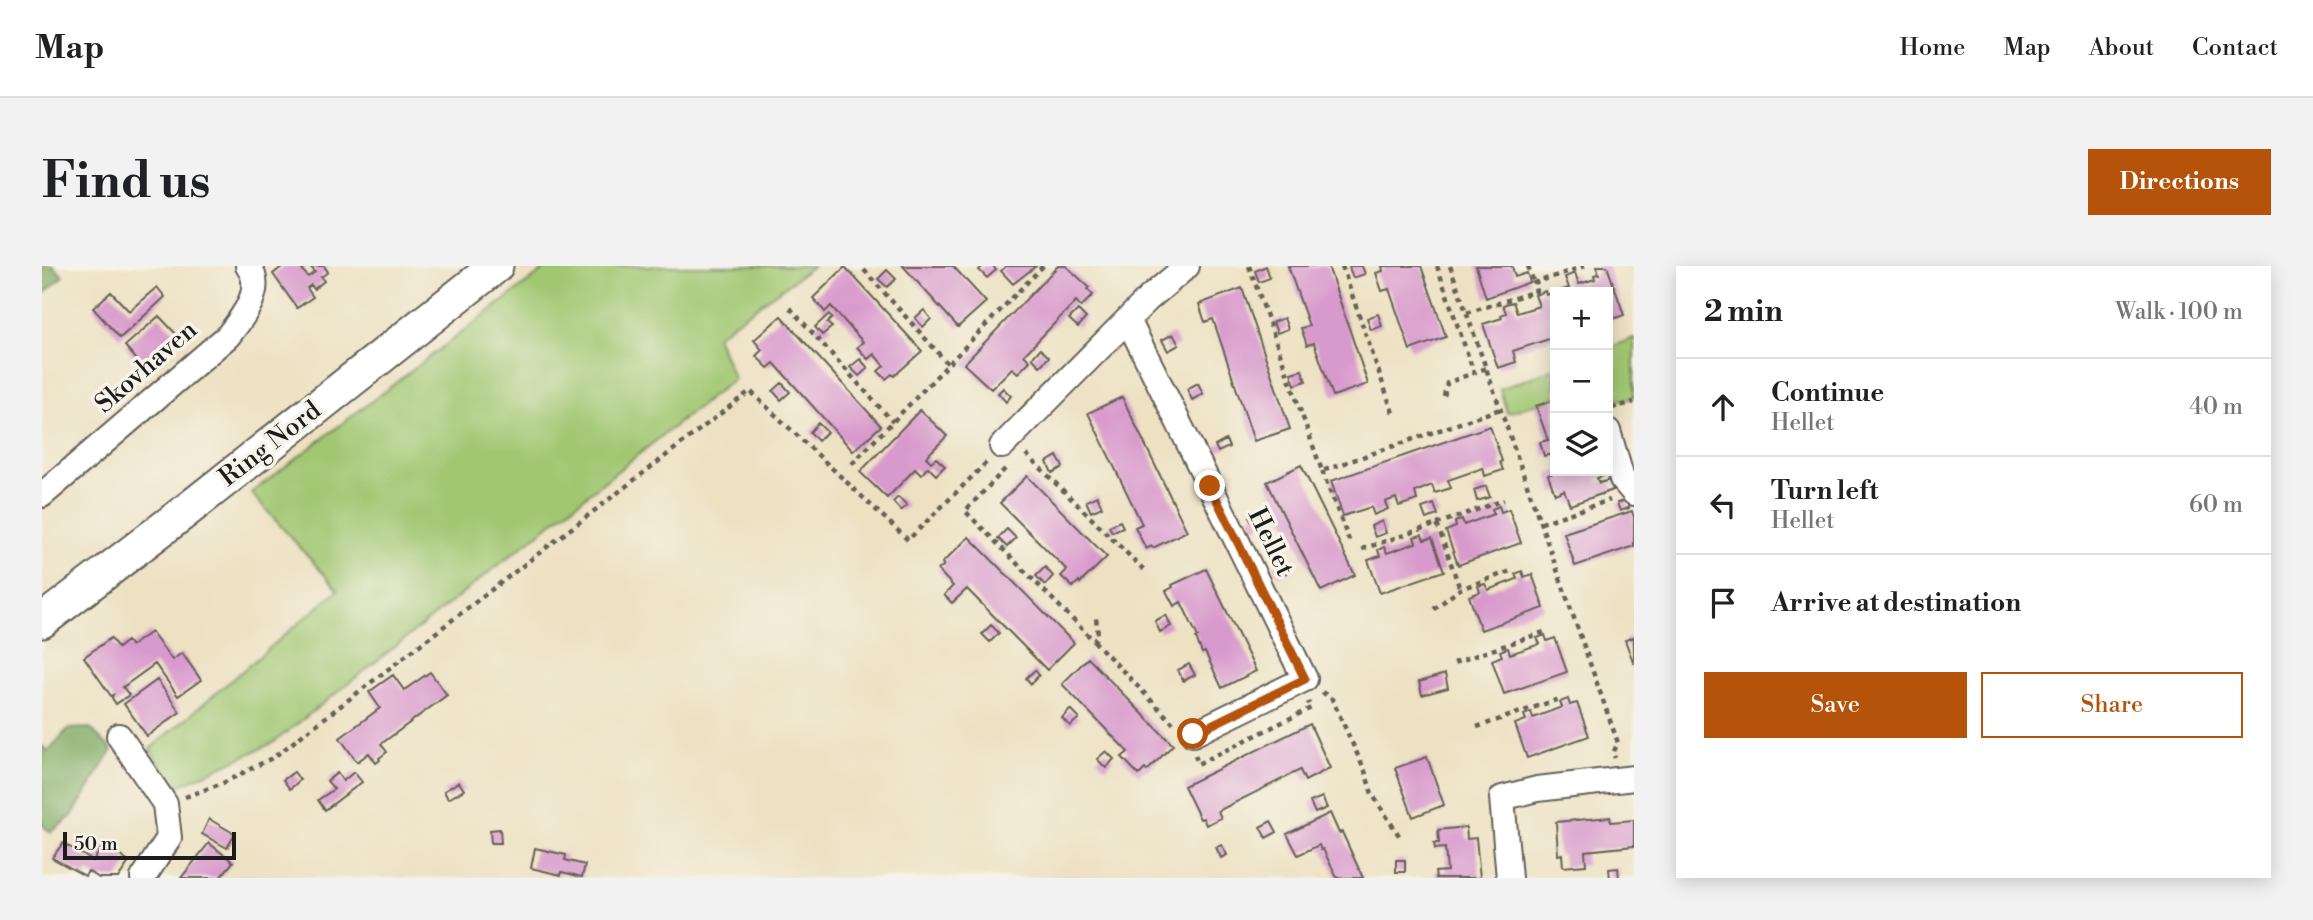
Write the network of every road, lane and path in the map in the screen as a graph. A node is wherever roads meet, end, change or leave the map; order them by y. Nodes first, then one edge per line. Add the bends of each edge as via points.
1 (248, 266) edge
2 (496, 266) edge
3 (1043, 266) edge
4 (1187, 266) edge
5 (1249, 266) edge
6 (1342, 266) edge
7 (1437, 266) edge
8 (1450, 266) edge
9 (1528, 266) edge
10 (1585, 266) edge
11 (864, 270) dead end
12 (1534, 283) junction
13 (790, 308) dead end
14 (1466, 313) junction
15 (1128, 320) junction
16 (949, 365) junction
17 (1486, 368) junction
18 (1474, 373) junction
19 (1444, 396) dead end
20 (1634, 402) edge
21 (1613, 408) edge
22 (1500, 409) junction
23 (1393, 413) dead end
24 (893, 422) junction
25 (1011, 445) junction
26 (1613, 448) edge
27 (852, 464) dead end
28 (1322, 471) junction
29 (1633, 492) edge
30 (42, 495) edge
31 (1504, 500) dead end
32 (1541, 523) junction
33 (1437, 524) junction
34 (1350, 543) dead end
35 (1362, 549) dead end
36 (1145, 571) dead end
37 (1511, 571) dead end
38 (1460, 589) junction
39 (1434, 609) dead end
40 (1096, 618) dead end
41 (42, 621) edge
42 (1547, 631) dead end
43 (1094, 641) junction
44 (1454, 663) dead end
45 (1305, 679) junction
46 (1559, 699) dead end
47 (1476, 727) dead end
48 (1193, 734) joint
49 (119, 736) dead end
50 (1628, 778) edge
51 (165, 804) junction
52 (1400, 837) dead end
53 (143, 878) edge
54 (1508, 878) edge

1 - 30 street, Skovhaven via 255,285 244,316 228,336
2 - 41 main road, Ring Nord
3 - 16 path
4 - 15 street
5 - 28 path
6 - 23 path
7 - 18 path
8 - 14 path
9 - 12 path
10 - 12 path
11 - 16 path
12 - 14 path via 1536,290
13 - 24 path
14 - 17 path
15 - 25 street
15 - 45 street, Hellet
16 - 24 path
17 - 18 path
17 - 22 path
18 - 19 path via 1447,383
20 - 21 path
22 - 28 path
22 - 32 path
24 - 27 path
25 - 36 path
25 - 43 path via 965,511
25 - 51 path via 908,540 750,391 274,757 223,783
26 - 29 street via 1622,479
28 - 34 path
29 - 32 path
31 - 33 path
32 - 50 path via 1618,743 1613,753
33 - 35 path
33 - 38 path
37 - 38 path
38 - 39 path
40 - 43 path
42 - 44 path
43 - 48 path via 1173,722
45 - 48 street
45 - 52 path via 1332,699 1372,794
46 - 47 path
49 - 51 street
50 - 54 street via 1536,789 1502,798
51 - 53 street via 169,838

